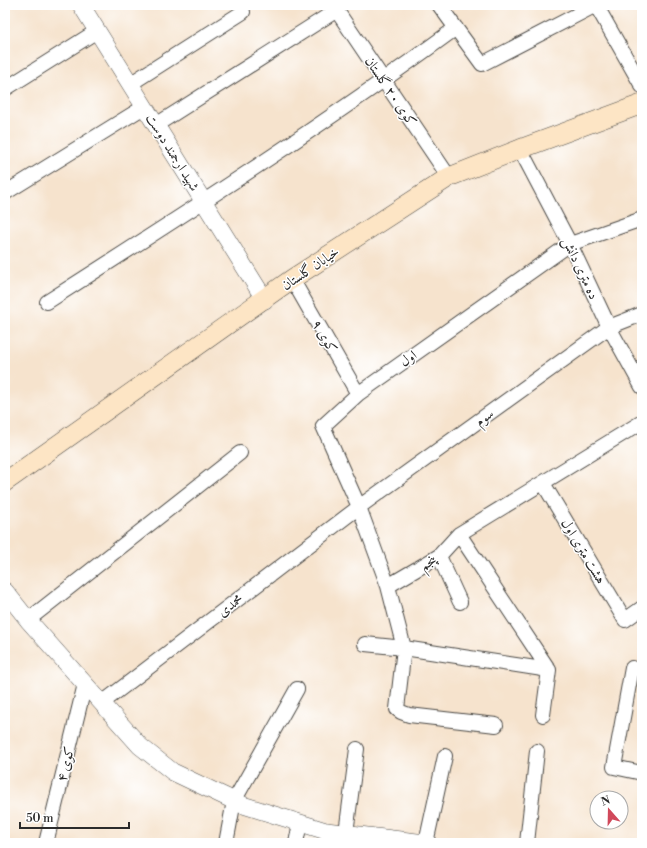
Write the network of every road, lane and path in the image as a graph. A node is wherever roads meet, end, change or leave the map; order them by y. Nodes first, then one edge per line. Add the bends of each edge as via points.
1 (81, 5) edge
2 (439, 5) edge
3 (596, 5) edge
4 (335, 8) edge
5 (243, 12) dead end
6 (456, 28) junction
7 (97, 31) junction
8 (384, 81) junction
9 (130, 84) junction
10 (642, 86) edge
11 (5, 89) edge
12 (642, 104) edge
13 (144, 107) junction
14 (156, 125) junction
15 (520, 149) junction
16 (449, 177) junction
17 (5, 193) edge
18 (204, 202) junction
19 (642, 219) edge
20 (570, 244) junction
21 (292, 279) junction
22 (264, 300) junction
23 (47, 302) dead end
24 (642, 314) edge
25 (609, 327) junction
26 (642, 387) edge
27 (358, 394) junction
28 (642, 422) edge
29 (240, 454) dead end
30 (5, 482) edge
31 (543, 483) junction
32 (359, 507) junction
33 (459, 534) junction
34 (439, 556) junction
35 (388, 586) junction
36 (5, 591) edge
37 (460, 602) dead end
38 (642, 608) edge
39 (28, 620) junction
40 (365, 644) dead end
41 (404, 648) junction
42 (632, 668) dead end
43 (549, 670) junction
44 (85, 684) junction
45 (297, 689) dead end
46 (102, 703) junction
47 (543, 715) dead end
48 (496, 725) dead end
49 (357, 750) dead end
50 (537, 751) dead end
51 (445, 756) dead end
52 (642, 773) edge
53 (234, 801) junction
54 (300, 823) junction
55 (355, 837) edge
56 (46, 843) edge
57 (226, 843) edge
58 (296, 843) edge
59 (426, 843) edge
60 (527, 843) edge

1 - 7 street, شهید ارجمند دوست
2 - 6 street
3 - 6 street via 482,64
3 - 10 street
4 - 8 street, کوی ۲۰ گلستان
4 - 14 street
5 - 9 street
6 - 8 street
7 - 9 street, شهید ارجمند دوست
7 - 11 street
8 - 16 street, کوی ۲۰ گلستان
8 - 18 street
9 - 13 street, شهید ارجمند دوست
12 - 15 main road, خیابان گلستان
13 - 14 street, شهید ارجمند دوست
13 - 17 street
14 - 18 street, شهید ارجمند دوست
15 - 16 main road, خیابان گلستان
15 - 20 street, ده متری دانش
16 - 21 main road, خیابان گلستان
18 - 22 street, شهید ارجمند دوست
18 - 23 street
19 - 20 street, اول
20 - 25 street, ده متری دانش
20 - 27 street, اول
21 - 22 main road, خیابان گلستان
21 - 27 street, کوی ۹
22 - 30 main road, خیابان گلستان
24 - 25 street, سوم
25 - 26 street, ده متری دانش
25 - 32 street, سوم
27 - 32 street, اول via 323,426
28 - 31 street, پنجم
29 - 39 street
31 - 33 street, پنجم
31 - 38 street, هشت متری اول via 625,620
32 - 35 street
32 - 46 street, محمدی
33 - 34 street, پنجم
33 - 43 street
34 - 35 street, پنجم
34 - 37 street
35 - 41 street
36 - 39 street
39 - 44 street
40 - 41 street
41 - 43 street
41 - 48 street via 397,709 409,715
42 - 52 street via 614,767
43 - 47 street
44 - 46 street
44 - 56 street, کوی ۴
45 - 53 street
46 - 53 street via 140,746 173,772
49 - 55 street
50 - 60 street
51 - 59 street
53 - 54 street
53 - 57 street
54 - 55 street
54 - 58 street
55 - 59 street

